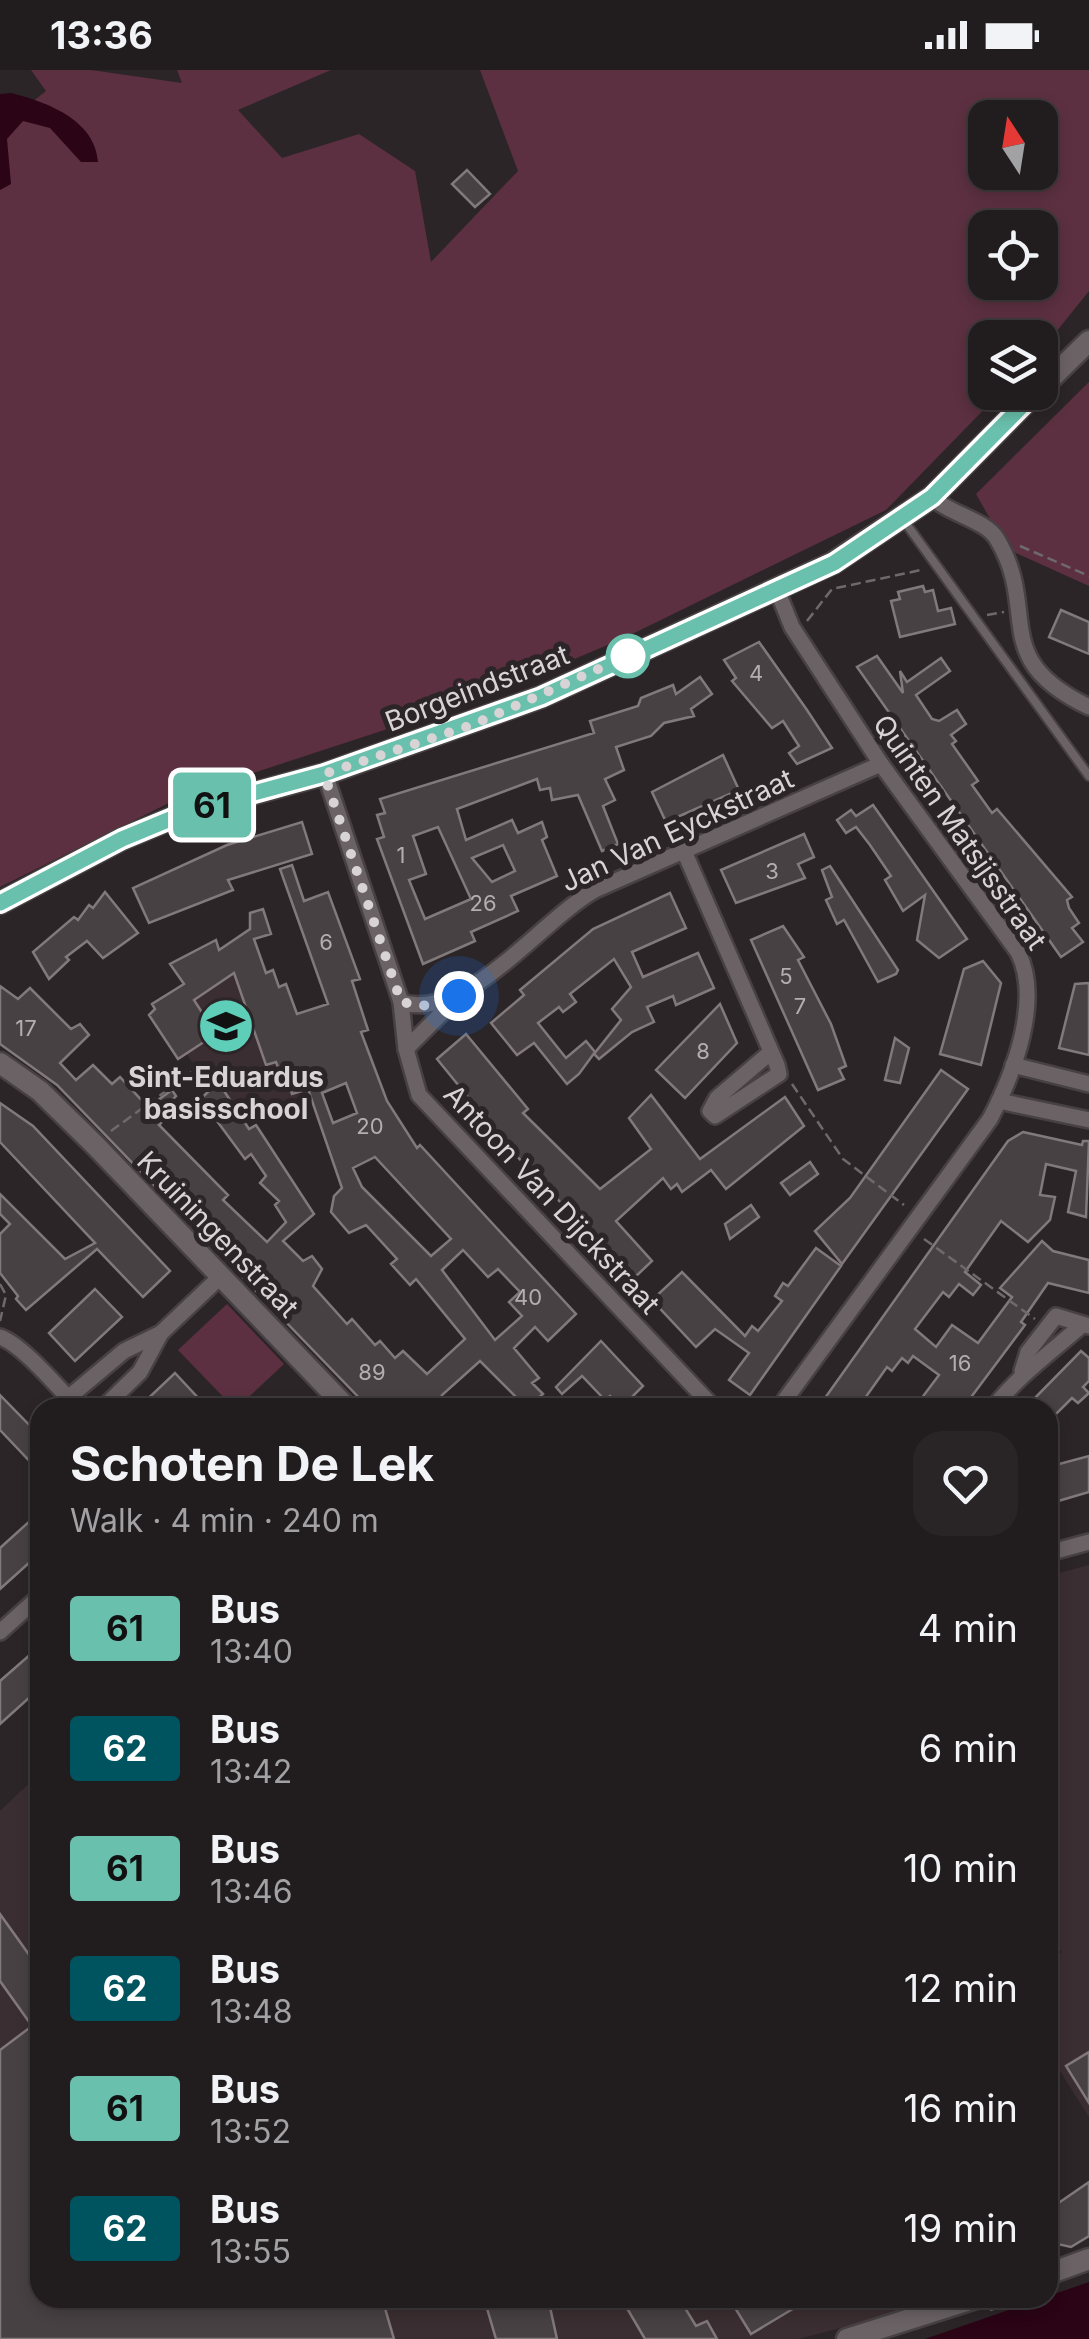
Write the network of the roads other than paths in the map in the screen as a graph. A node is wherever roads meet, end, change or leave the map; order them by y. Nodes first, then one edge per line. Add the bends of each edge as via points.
1 (1089, 340) edge
2 (1058, 370) edge
3 (1018, 410) edge
4 (932, 497) junction
5 (902, 518) junction
6 (777, 590) junction
7 (1089, 707) edge
8 (881, 764) junction
9 (324, 774) junction
10 (1089, 776) edge
11 (684, 851) junction
12 (0, 903) edge
13 (459, 996) junction
14 (401, 1002) junction
15 (406, 1049) junction
16 (771, 1052) junction
17 (0, 1063) edge
18 (1013, 1065) junction
19 (1089, 1084) edge
20 (999, 1101) junction
21 (1089, 1120) edge
22 (220, 1277) junction
23 (1085, 1326) edge
24 (160, 1333) junction
25 (0, 1337) edge
26 (1022, 1371) junction
27 (68, 1398) edge
28 (78, 1398) edge
29 (113, 1398) edge
30 (337, 1398) edge
31 (705, 1398) edge
32 (786, 1398) edge
33 (1001, 1398) edge
34 (1089, 1542) edge
35 (1058, 1550) edge
36 (30, 1605) edge
37 (0, 1632) edge
38 (1089, 2258) edge
39 (1058, 2270) edge
40 (944, 2308) edge
41 (846, 2339) edge

1 - 2 street, Borgeindstraat
3 - 4 street, Borgeindstraat
4 - 5 street, Borgeindstraat
4 - 7 street via 996,535 1031,665 1054,691
5 - 6 street, Borgeindstraat via 834,563
5 - 10 lane
6 - 8 street, Quinten Matsijsstraat via 792,627
6 - 9 street, Borgeindstraat via 541,697
8 - 11 street, Jan Van Eyckstraat
8 - 18 street, Quinten Matsijsstraat via 1027,971
9 - 12 street, Borgeindstraat via 192,810
9 - 14 street, Antoon Van Dijckstraat
11 - 13 street, Jan Van Eyckstraat via 573,902
11 - 16 street
13 - 14 street via 422,1006
13 - 15 street, Jan Van Eyckstraat
14 - 15 street, Antoon Van Dijckstraat
15 - 31 street, Antoon Van Dijckstraat via 419,1095
16 - 16 street via 717,1098 710,1110 715,1116 779,1074
17 - 22 street, Kruiningenstraat via 40,1091
18 - 19 street
18 - 20 street, Quinten Matsijsstraat
20 - 21 street
20 - 32 street, Quinten Matsijsstraat
22 - 24 street
22 - 30 street, Kruiningenstraat
23 - 26 street
23 - 26 street via 1056,1316
24 - 28 street via 124,1351
24 - 29 street via 140,1372
25 - 27 street via 16,1343
26 - 33 street
34 - 35 street
36 - 37 street
38 - 39 street
40 - 41 street

